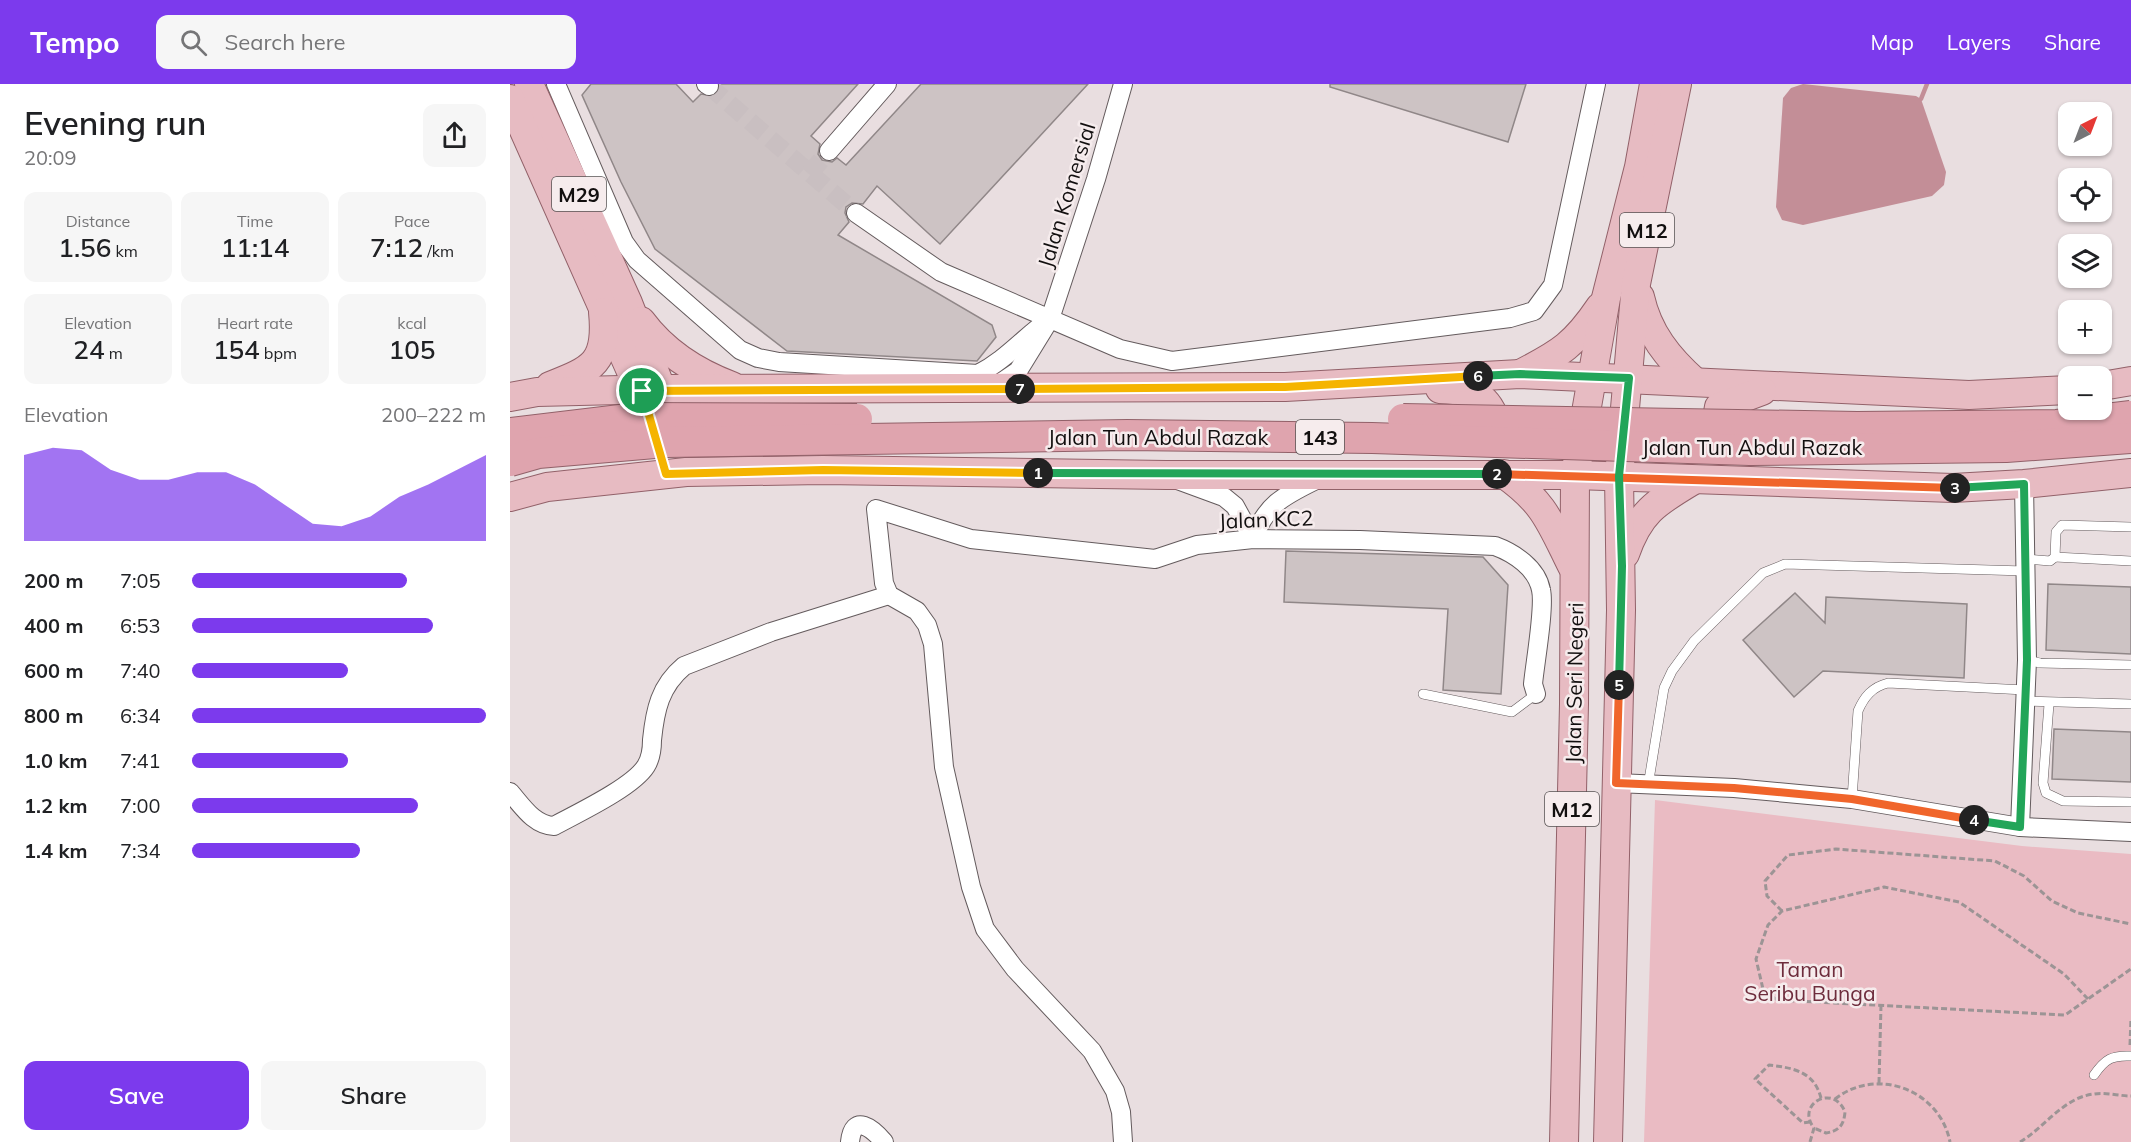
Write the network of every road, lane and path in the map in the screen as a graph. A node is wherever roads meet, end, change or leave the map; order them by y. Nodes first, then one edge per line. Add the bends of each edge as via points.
1 (529, 84) edge
2 (556, 84) edge
3 (887, 84) edge
4 (1123, 84) edge
5 (1596, 84) edge
6 (1654, 84) edge
7 (1677, 84) edge
8 (510, 99) edge
9 (829, 151) tunnel mouth
10 (856, 213) tunnel mouth
11 (1636, 284) junction
12 (1606, 297) junction
13 (615, 306) junction
14 (1050, 320) junction
15 (1520, 374) junction
16 (1591, 375) junction
17 (1629, 378) junction
18 (1382, 381) junction
19 (2131, 381) edge
20 (1695, 382) junction
21 (2112, 384) edge
22 (1782, 386) junction
23 (802, 389) junction
24 (989, 389) junction
25 (652, 390) junction
26 (742, 390) junction
27 (2058, 391) edge
28 (524, 394) edge
29 (2131, 416) edge
30 (510, 433) edge
31 (2131, 438) edge
32 (510, 461) edge
33 (823, 470) junction
34 (676, 473) junction
35 (2131, 473) edge
36 (1326, 474) junction
37 (1394, 474) junction
38 (1504, 474) junction
39 (1166, 475) junction
40 (1575, 476) junction
41 (1619, 476) junction
42 (1692, 481) junction
43 (1791, 484) junction
44 (2024, 484) junction
45 (510, 497) edge
46 (2131, 527) edge
47 (1253, 538) junction
48 (2055, 557) junction
49 (2131, 561) edge
50 (2025, 565) junction
51 (1622, 566) junction
52 (1575, 570) junction
53 (889, 595) junction
54 (2027, 660) junction
55 (2131, 665) edge
56 (1423, 694) dead end
57 (1536, 694) joint
58 (2025, 696) junction
59 (2049, 704) junction
60 (2131, 704) edge
61 (1616, 783) junction
62 (1648, 786) junction
63 (512, 798) edge
64 (1852, 799) junction
65 (2131, 802) edge
66 (2020, 827) junction
67 (2131, 832) edge
68 (1782, 911) junction
69 (2131, 924) edge
70 (2131, 969) edge
71 (2088, 999) junction
72 (1881, 1005) junction
73 (2131, 1018) edge
74 (2130, 1056) edge
75 (2094, 1075) dead end
76 (1879, 1083) junction
77 (2131, 1096) edge
78 (1821, 1098) junction
79 (1835, 1099) junction
80 (1810, 1122) junction
81 (1814, 1128) junction
82 (850, 1142) edge
83 (884, 1142) edge
84 (1123, 1142) edge
85 (1564, 1142) edge
86 (1608, 1142) edge
87 (1810, 1142) edge
88 (1950, 1142) edge
89 (2020, 1142) edge

1 - 13 main road, M29
2 - 14 street via 624,242 637,260 740,350 779,362 978,374 998,364 1029,333
3 - 9 street
4 - 14 street, Jalan Komersial
5 - 14 street via 1553,285 1534,311 1510,318 1172,361 1120,349
6 - 12 main road, M12 via 1640,167
7 - 11 main road, M12
8 - 13 main road, M29
10 - 14 street via 941,272
11 - 17 main road, M12
11 - 20 main road via 1656,339
12 - 15 main road via 1567,348
12 - 16 main road, M12
13 - 25 main road, M29
13 - 26 main road via 687,364
13 - 28 main road via 597,357 585,372
14 - 24 street, Jalan Komersial via 1018,371
15 - 16 main road
15 - 18 main road
16 - 17 main road
16 - 40 main road, M12
17 - 20 main road
17 - 41 main road, M12
18 - 24 main road via 1285,387
18 - 37 main road via 1472,393 1490,408 1498,430 1491,453 1475,464
19 - 21 main road
20 - 22 main road
22 - 27 main road via 1969,395
22 - 43 main road via 1719,407 1714,435 1729,463
23 - 24 main road
23 - 26 main road
23 - 33 main road via 786,411 782,429 790,446
25 - 26 main road
25 - 28 main road
25 - 34 main road, M29
29 - 30 highway, Jalan Tun Abdul Razak / 143, bridge via 2057,425 1857,427 1306,417 637,418
31 - 32 highway, Jalan Tun Abdul Razak / 143, bridge via 2006,447 1750,450 1372,438 1115,436 666,442 538,453
33 - 34 main road
33 - 39 main road
34 - 45 main road via 547,487
35 - 44 main road
36 - 37 main road
36 - 39 main road
36 - 47 street via 1273,503 1260,519
37 - 38 main road
38 - 40 main road
38 - 52 main road via 1528,491 1544,509
39 - 47 street via 1236,506
40 - 41 main road
40 - 52 main road, Jalan Seri Negeri / M12
41 - 42 main road
41 - 51 main road, Jalan Seri Negeri / M12
42 - 43 main road
42 - 51 main road via 1648,512 1634,529
43 - 44 main road via 1953,488
44 - 50 street
46 - 48 lane via 2062,525 2056,532
47 - 53 street, Jalan KC2 via 1197,544 1155,559 971,539 876,508 884,583
47 - 57 street, Jalan KC2 via 1484,546 1510,552 1536,575 1542,591 1533,684
48 - 49 lane
48 - 50 lane
50 - 54 street
50 - 62 lane via 1785,564 1763,573 1695,641 1672,671 1664,688
51 - 61 main road, Jalan Seri Negeri / M12
52 - 85 main road, Jalan Seri Negeri / M12
53 - 63 street via 693,661 673,675 659,699 647,765 632,781 554,826 543,825
53 - 84 street via 916,611 927,625 933,644 944,767 971,887 985,929 1004,956 1092,1051 1114,1091 1121,1112
54 - 55 lane
54 - 58 street
56 - 57 lane via 1512,712
58 - 59 lane
58 - 64 lane via 1879,685 1863,700 1858,711
58 - 66 street
59 - 60 lane
59 - 65 lane via 2043,783 2046,793 2062,801
61 - 62 street
61 - 86 main road, Jalan Seri Negeri / M12
62 - 64 street via 1734,788
64 - 66 street
66 - 67 street
68 - 69 path via 1767,896 1764,881 1788,855 1836,849 1995,861 2024,876 2052,902 2078,913
68 - 71 path via 1884,886 1959,902 2064,974
68 - 72 path via 1768,925 1756,959 1763,989 1777,1000
70 - 71 path
71 - 72 path via 2065,1015
72 - 76 path
73 - 74 path
74 - 75 lane via 2113,1056
76 - 79 path via 1853,1088
76 - 88 path via 1905,1088 1928,1101 1944,1122
77 - 89 path via 2093,1094 2056,1113
78 - 79 path
78 - 80 path via 1811,1105
78 - 80 path via 1812,1077 1793,1068 1769,1065 1755,1079 1803,1123
79 - 81 path via 1845,1112 1842,1125 1826,1133
80 - 81 path
81 - 87 path
82 - 83 street via 852,1132 865,1125 872,1127

